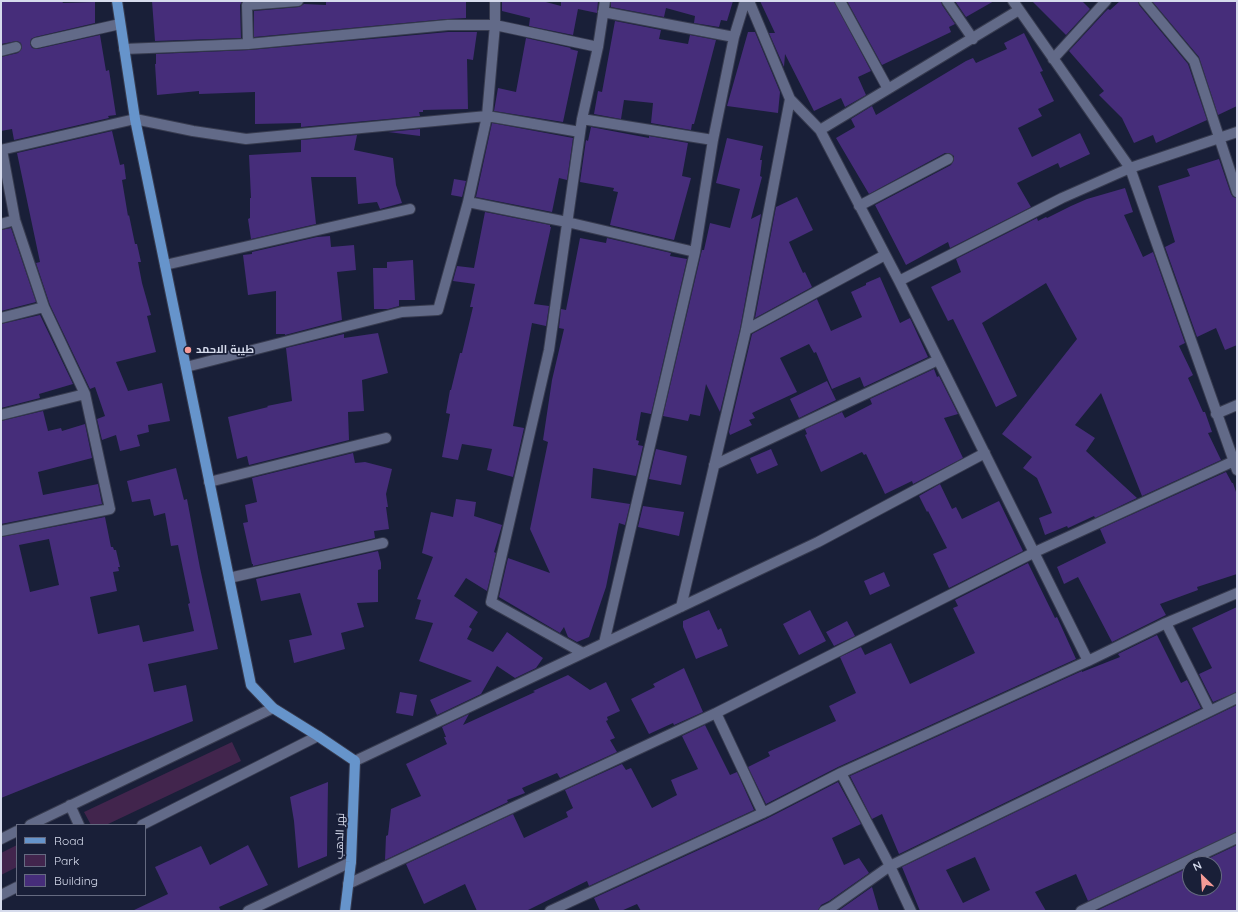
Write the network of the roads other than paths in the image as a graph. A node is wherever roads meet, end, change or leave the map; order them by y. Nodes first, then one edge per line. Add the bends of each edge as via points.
1 (117, 1) edge
2 (298, 1) edge
3 (495, 1) edge
4 (605, 1) edge
5 (745, 1) edge
6 (749, 1) edge
7 (840, 1) edge
8 (947, 1) edge
9 (1013, 1) edge
10 (1106, 1) edge
11 (1144, 1) edge
12 (1019, 10) junction
13 (603, 12) junction
14 (120, 24) junction
15 (495, 25) junction
16 (734, 37) junction
17 (973, 39) junction
18 (36, 43) dead end
19 (248, 44) junction
20 (16, 47) dead end
21 (598, 47) junction
22 (124, 49) junction
23 (1, 51) edge
24 (1053, 59) junction
25 (888, 89) junction
26 (790, 99) junction
27 (487, 116) junction
28 (135, 119) junction
29 (582, 119) junction
30 (820, 130) junction
31 (580, 132) junction
32 (1237, 132) edge
33 (1220, 138) junction
34 (713, 140) junction
35 (2, 150) edge
36 (948, 159) dead end
37 (1130, 168) junction
38 (1237, 192) edge
39 (468, 202) junction
40 (859, 206) junction
41 (410, 208) dead end
42 (15, 220) junction
43 (567, 222) junction
44 (1, 224) edge
45 (695, 252) junction
46 (885, 255) junction
47 (165, 265) junction
48 (899, 281) junction
49 (44, 307) junction
50 (1, 318) edge
51 (746, 330) junction
52 (938, 360) junction
53 (186, 368) junction
54 (85, 394) junction
55 (1237, 406) edge
56 (1216, 414) junction
57 (1, 415) edge
58 (386, 438) dead end
59 (985, 453) junction
60 (714, 465) junction
61 (1235, 466) edge
62 (209, 482) junction
63 (1, 531) edge
64 (383, 543) dead end
65 (1035, 552) junction
66 (229, 578) junction
67 (1237, 593) edge
68 (680, 607) junction
69 (1166, 624) junction
70 (604, 643) junction
71 (583, 653) junction
72 (1088, 661) junction
73 (1237, 698) edge
74 (273, 708) junction
75 (1210, 711) junction
76 (716, 713) junction
77 (318, 736) junction
78 (355, 761) junction
79 (841, 773) junction
80 (70, 805) junction
81 (763, 813) junction
82 (32, 824) edge
83 (79, 824) edge
84 (144, 824) edge
85 (16, 832) edge
86 (1237, 838) edge
87 (1, 839) edge
88 (352, 862) junction
89 (890, 866) junction
90 (348, 884) junction
91 (16, 888) edge
92 (1, 895) edge
93 (248, 911) edge
94 (345, 911) edge
95 (550, 911) edge
96 (824, 911) edge
97 (911, 911) edge
98 (1081, 911) edge

1 - 14 main road
2 - 19 street via 247,5
3 - 15 street
4 - 13 street
5 - 16 street
6 - 26 street
7 - 25 street
8 - 17 street
9 - 12 street
10 - 24 street
11 - 33 street via 1194,61
12 - 17 street
12 - 24 street
13 - 16 street
13 - 21 street
14 - 18 street
14 - 22 main road
15 - 19 street via 448,25
15 - 21 street
15 - 27 street
16 - 34 street
17 - 25 street
19 - 22 street
20 - 23 street
21 - 29 street
22 - 28 main road
24 - 37 street
25 - 30 street
26 - 30 street
26 - 51 street
27 - 28 street via 246,139
27 - 31 street
27 - 39 street
28 - 35 street
28 - 47 main road
29 - 31 street
29 - 34 street
30 - 40 street
31 - 43 street
32 - 33 street
33 - 37 street
33 - 38 street
34 - 45 street
35 - 42 street
36 - 40 street
37 - 48 street via 1062,198
37 - 56 street
39 - 43 street
39 - 53 street via 438,310 402,312
40 - 46 street
41 - 47 street
42 - 44 street
42 - 49 street
43 - 45 street
43 - 71 street via 549,350 491,602
45 - 70 street
46 - 48 street
46 - 51 street
47 - 53 main road
48 - 52 street
49 - 50 street
49 - 54 street
51 - 60 street
52 - 59 street
52 - 60 street
53 - 62 main road
54 - 57 street
54 - 63 street via 110,508
55 - 56 street
56 - 61 street
58 - 62 street
59 - 65 street
59 - 68 street via 818,542
60 - 68 street
61 - 65 street
62 - 66 main road
64 - 66 street
65 - 72 street
65 - 76 street
66 - 74 main road via 251,685
67 - 69 street
68 - 70 street
69 - 72 street
69 - 75 street
70 - 71 street
71 - 78 street
72 - 79 street
73 - 75 street
74 - 77 main road
74 - 80 street
75 - 89 street
76 - 81 street
76 - 90 street
77 - 78 main road
77 - 84 street
78 - 88 main road, نهر الدهب
79 - 81 street
79 - 89 street
80 - 82 street
80 - 83 street
81 - 95 street
85 - 87 street
86 - 98 street
88 - 90 main road, نهر الدهب
88 - 93 street
89 - 96 street
89 - 97 street
90 - 94 main road, نهر الدهب
91 - 92 street

